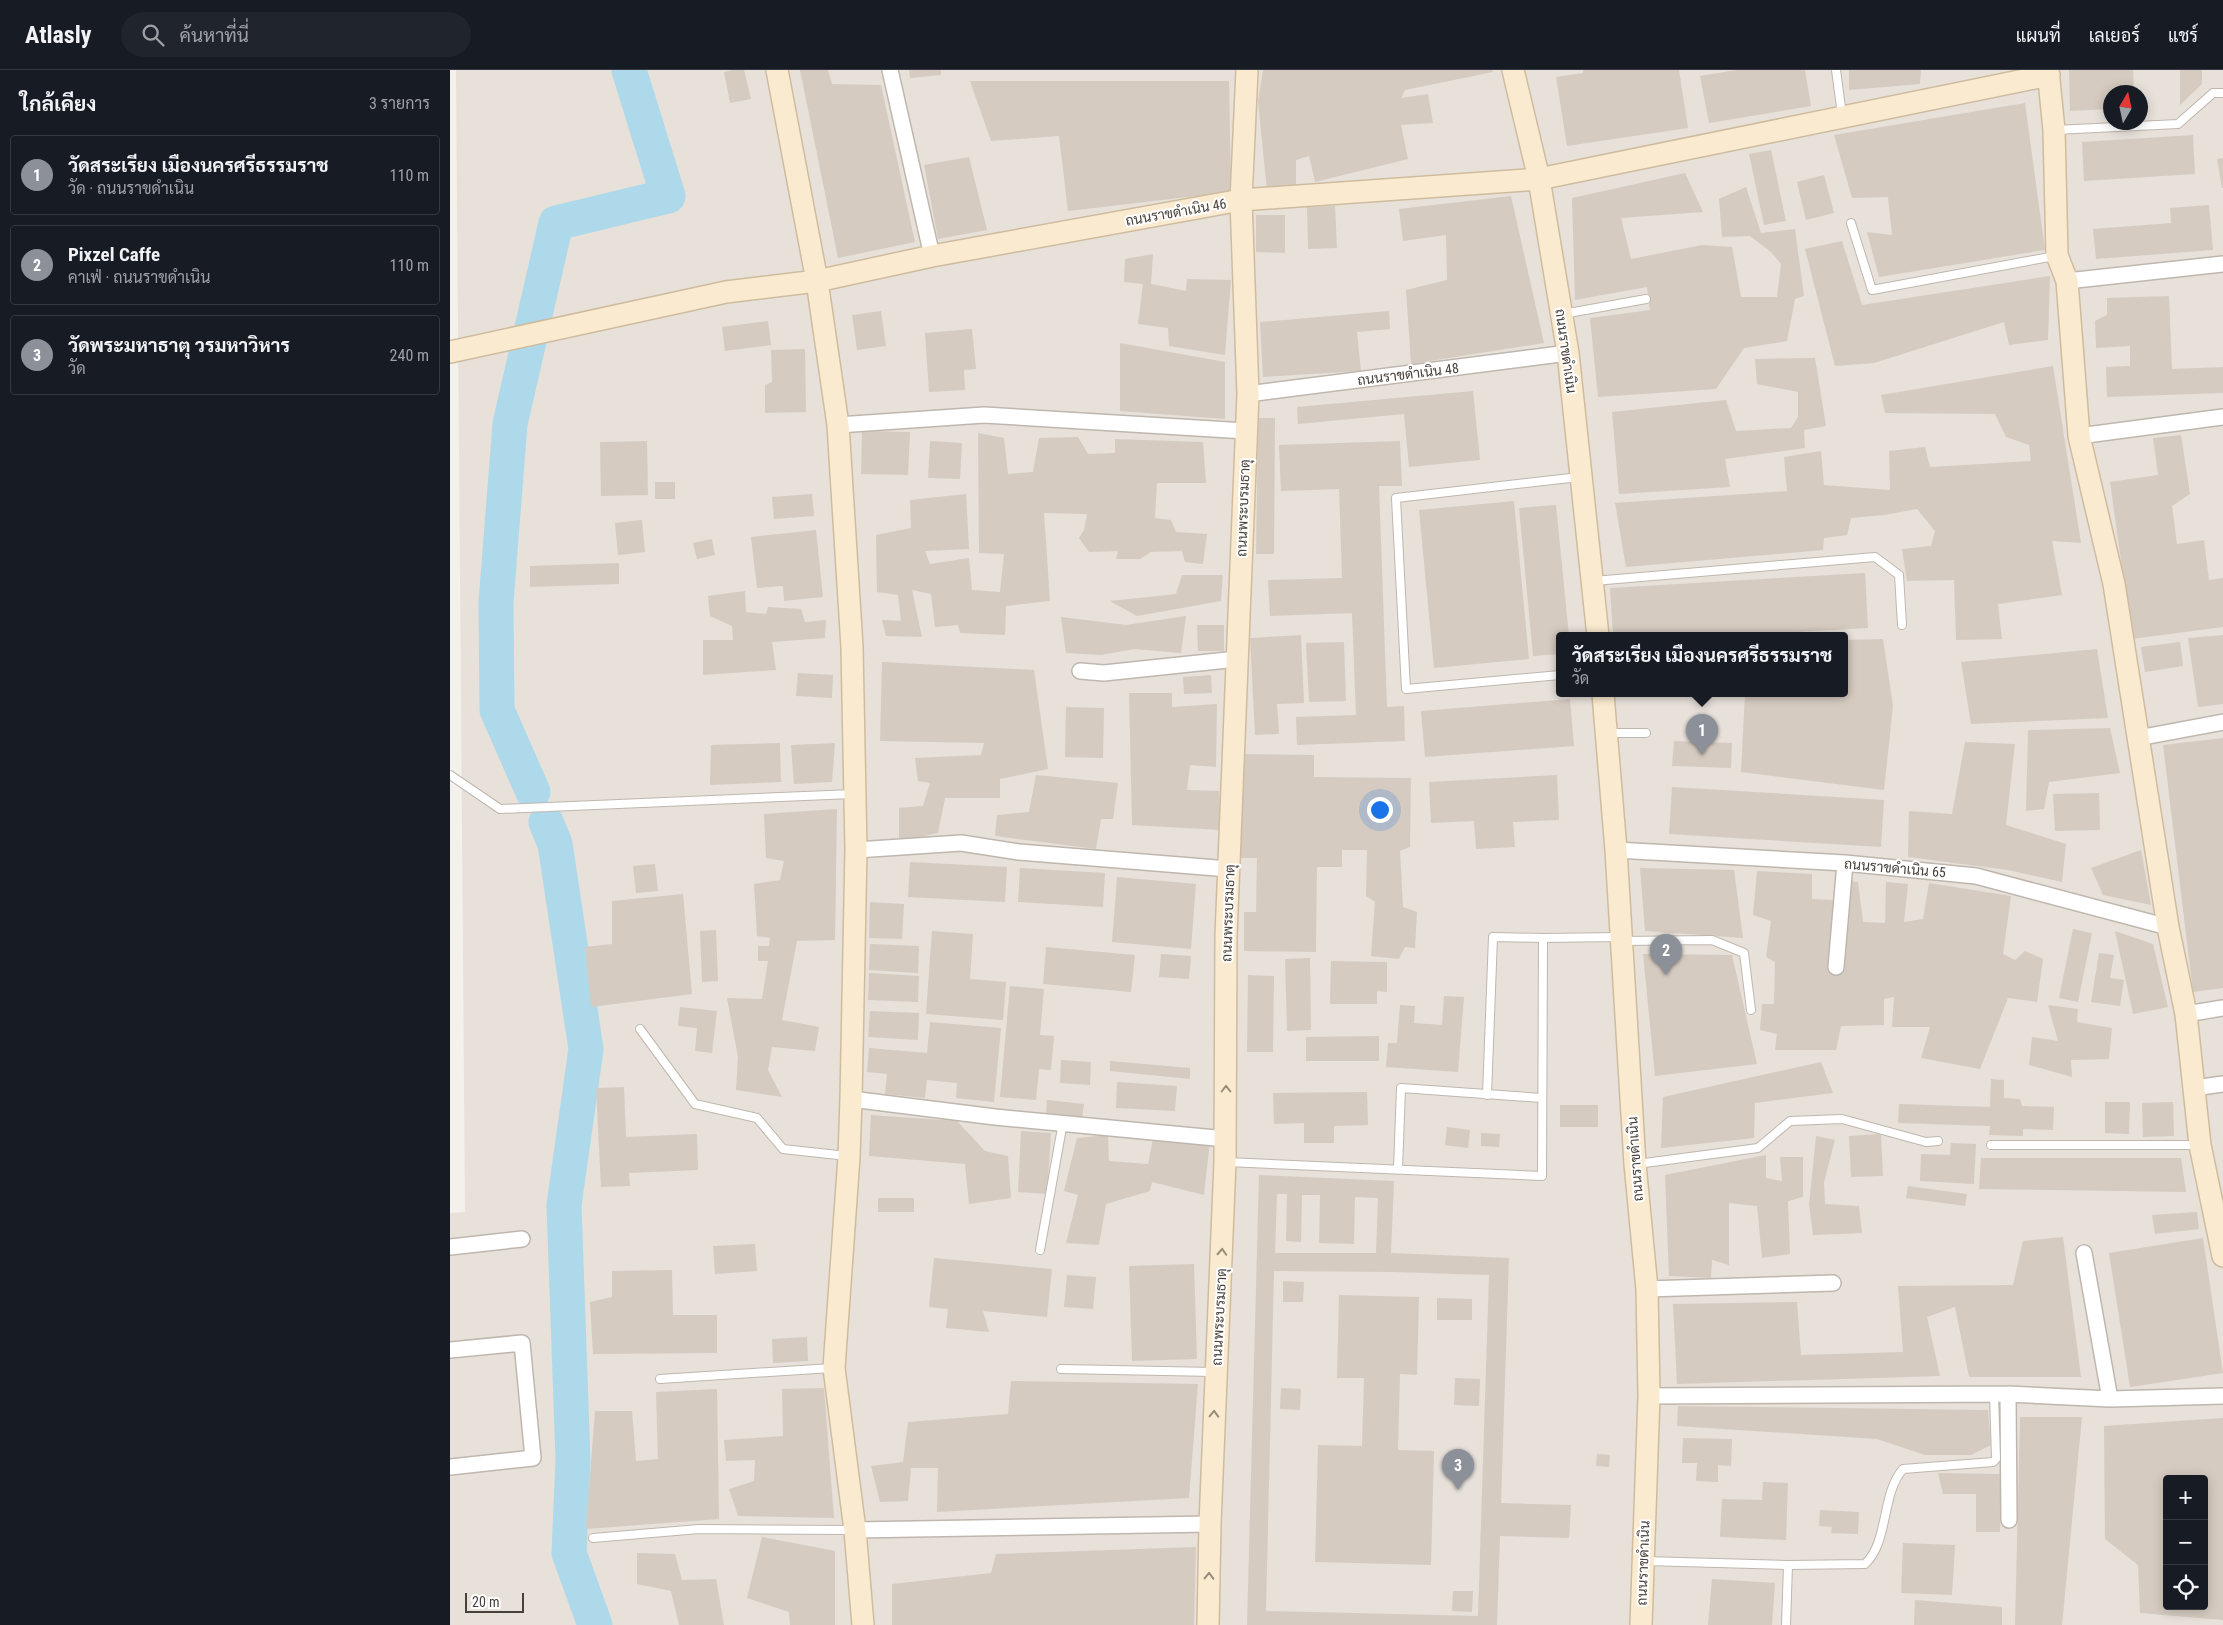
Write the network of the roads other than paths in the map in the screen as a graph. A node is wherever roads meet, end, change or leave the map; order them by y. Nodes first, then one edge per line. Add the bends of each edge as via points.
1 (777, 70) edge
2 (890, 70) edge
3 (1247, 70) edge
4 (1514, 70) edge
5 (1836, 70) edge
6 (2048, 72) edge
7 (2223, 93) edge
8 (1842, 117) junction
9 (2054, 130) junction
10 (1539, 179) junction
11 (1240, 200) junction
12 (1851, 223) dead end
13 (2057, 255) junction
14 (932, 256) junction
15 (2223, 264) edge
16 (818, 281) junction
17 (2067, 281) junction
18 (1646, 299) dead end
19 (1561, 314) junction
20 (450, 352) edge
21 (1568, 354) junction
22 (1248, 394) junction
23 (2223, 417) edge
24 (838, 425) junction
25 (1246, 432) junction
26 (2078, 436) junction
27 (1581, 476) junction
28 (1592, 581) junction
29 (1902, 625) dead end
30 (1598, 632) edge
31 (1237, 659) junction
32 (1080, 671) dead end
33 (1556, 675) edge
34 (1603, 697) edge
35 (2223, 722) edge
36 (1606, 733) junction
37 (1646, 733) dead end
38 (2138, 738) junction
39 (450, 776) edge
40 (855, 794) junction
41 (856, 850) junction
42 (1616, 850) junction
43 (1845, 863) junction
44 (1229, 869) junction
45 (2168, 927) junction
46 (1543, 938) junction
47 (1620, 939) junction
48 (1836, 967) dead end
49 (2223, 1008) edge
50 (1752, 1010) dead end
51 (2186, 1014) junction
52 (640, 1030) dead end
53 (2223, 1084) edge
54 (2194, 1088) junction
55 (1487, 1095) junction
56 (1542, 1098) junction
57 (851, 1099) junction
58 (1063, 1122) junction
59 (1226, 1138) junction
60 (1938, 1141) dead end
61 (1991, 1145) dead end
62 (2200, 1145) junction
63 (850, 1157) junction
64 (1225, 1162) junction
65 (1635, 1164) junction
66 (1398, 1169) junction
67 (522, 1238) dead end
68 (450, 1247) edge
69 (1040, 1250) dead end
70 (2084, 1253) dead end
71 (2223, 1256) edge
72 (1833, 1283) dead end
73 (1646, 1289) junction
74 (450, 1350) edge
75 (834, 1368) junction
76 (1061, 1369) dead end
77 (1216, 1372) junction
78 (660, 1379) dead end
79 (2001, 1394) junction
80 (1649, 1396) junction
81 (2223, 1396) edge
82 (2110, 1399) junction
83 (450, 1467) edge
84 (2009, 1520) dead end
85 (1210, 1524) junction
86 (855, 1530) junction
87 (593, 1538) dead end
88 (1643, 1561) junction
89 (1788, 1566) junction
90 (864, 1625) edge
91 (1208, 1625) edge
92 (1641, 1625) edge
93 (1786, 1625) edge

1 - 16 street
2 - 14 street
3 - 11 street, ถนนพระบรมธาตุ
4 - 10 street, ถนนราขดำเนิน
5 - 8 lane
6 - 8 street, ถนนราขดำเนิน 46
6 - 9 street
7 - 9 lane via 2213,92 2178,124
8 - 10 street, ถนนราขดำเนิน 46
9 - 13 street
10 - 11 street, ถนนราขดำเนิน 46
10 - 19 street, ถนนราขดำเนิน
11 - 14 street, ถนนราขดำเนิน 46
11 - 22 street, ถนนพระบรมธาตุ
12 - 13 lane via 1872,290
13 - 17 street
14 - 16 street, ถนนราขดำเนิน 46
15 - 17 street
16 - 20 street, ถนนราขดำเนิน 46 via 726,292
16 - 24 street
17 - 26 street
18 - 19 lane
19 - 21 street, ถนนราขดำเนิน
21 - 22 street, ถนนราขดำเนิน 48
21 - 27 street, ถนนราขดำเนิน
22 - 25 street, ถนนพระบรมธาตุ
23 - 26 street
24 - 25 street via 984,415
24 - 40 street via 852,647
25 - 31 street, ถนนพระบรมธาตุ
26 - 38 street via 2114,584
27 - 28 street, ถนนราขดำเนิน
27 - 33 lane via 1396,498 1406,689
28 - 29 lane via 1875,557 1899,575
28 - 30 street, ถนนราขดำเนิน
31 - 32 street via 1104,673
31 - 44 street, ถนนพระบรมธาตุ
34 - 36 street, ถนนราขดำเนิน
35 - 38 street
36 - 37 lane
36 - 42 street, ถนนราขดำเนิน
38 - 45 street
39 - 40 lane via 500,809
40 - 41 street
41 - 44 street via 961,843 1019,852
41 - 57 street
42 - 43 street, ถนนราขดำเนิน 65
42 - 47 street, ถนนราขดำเนิน
43 - 45 street, ถนนราขดำเนิน 65 via 1976,876
43 - 48 street
59 -> 44 street, ถนนพระบรมธาตุ
45 - 51 street
46 - 47 lane
46 - 55 lane via 1493,937
46 - 56 lane
47 - 50 lane via 1712,940 1744,953
47 - 65 street, ถนนราขดำเนิน
49 - 51 street
51 - 54 street
52 - 63 lane via 694,1104 758,1118 783,1149
53 - 54 street
54 - 62 street
55 - 56 lane
55 - 66 lane via 1401,1088
56 - 66 lane via 1542,1176
57 - 58 street
57 - 63 street
58 - 59 street
58 - 69 lane
59 - 64 street, ถนนพระบรมธาตุ
60 - 65 lane via 1926,1142 1842,1119 1790,1122 1758,1148
61 - 62 lane
62 - 71 street
63 - 75 street
64 - 66 lane
77 -> 64 street, ถนนพระบรมธาตุ
65 - 73 street, ถนนราขดำเนิน
67 - 68 street
70 - 82 street
72 - 73 street
73 - 80 street, ถนนราขดำเนิน
74 - 83 street via 522,1343 533,1458
75 - 78 lane
75 - 86 street
76 - 77 lane
85 -> 77 street, ถนนพระบรมธาตุ
79 - 80 street
79 - 82 street
79 - 84 street
79 - 89 lane via 1996,1459 1993,1462 1903,1469 1894,1479 1882,1529 1871,1558 1865,1564
80 - 88 street, ถนนราขดำเนิน
81 - 82 street
85 - 86 street
91 -> 85 street, ถนนพระบรมธาตุ
86 - 87 lane via 698,1529
86 - 90 street
88 - 89 lane
88 - 92 street, ถนนราขดำเนิน
89 - 93 lane

